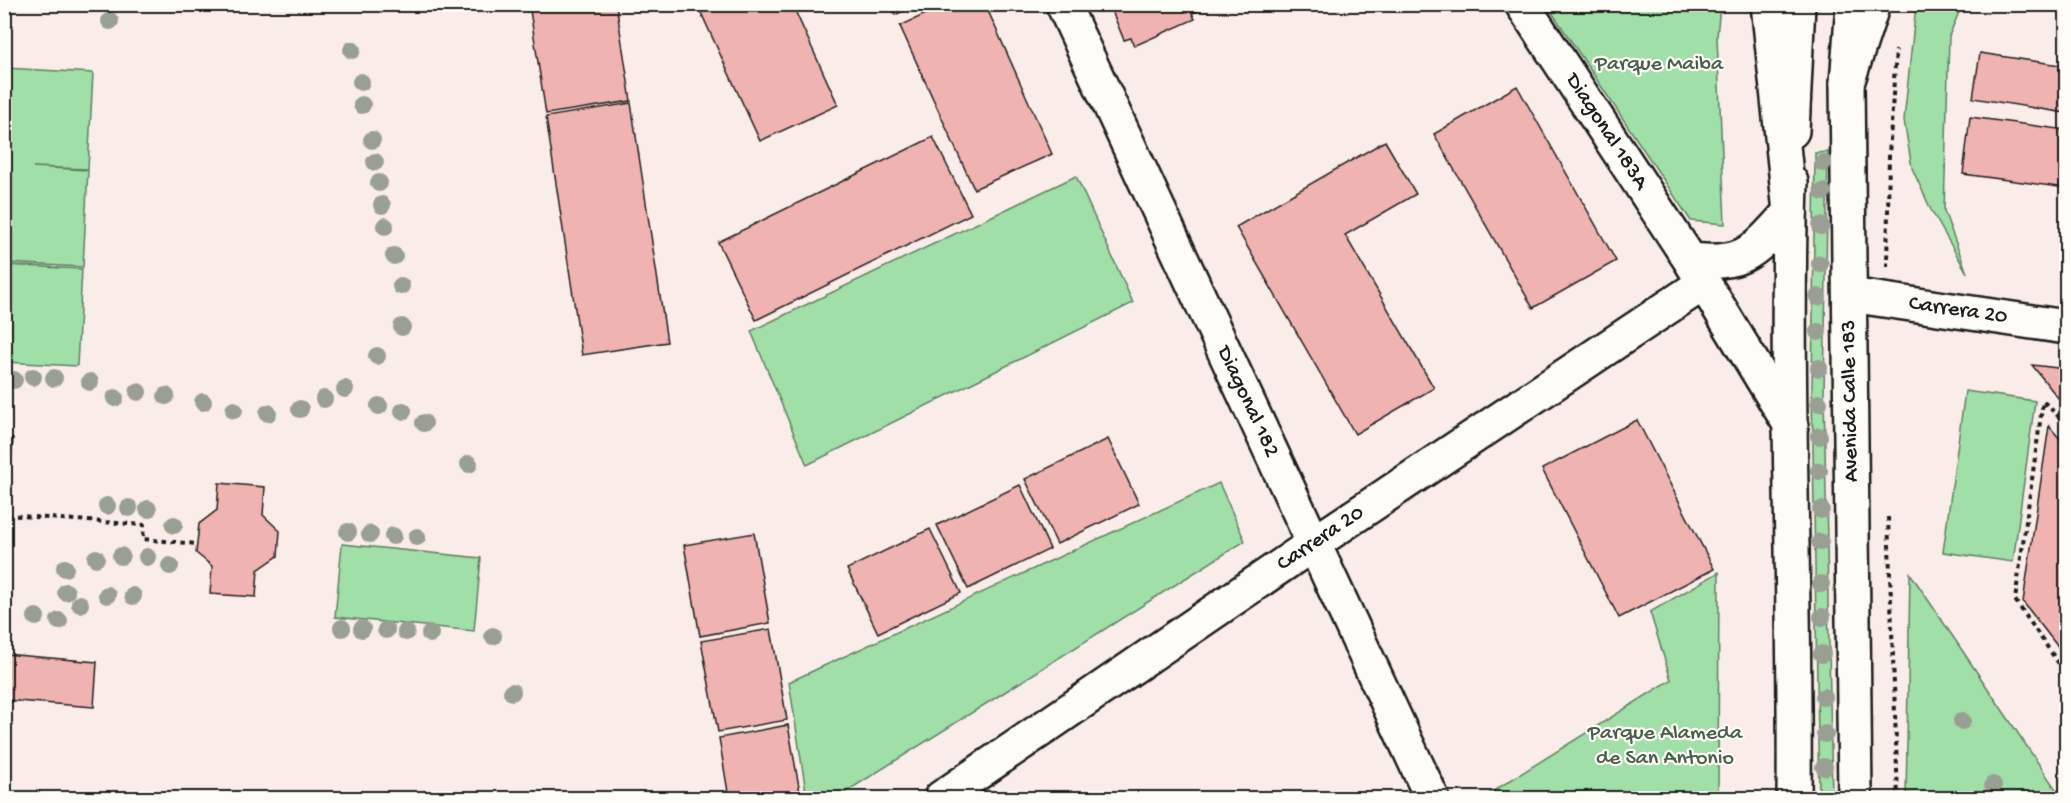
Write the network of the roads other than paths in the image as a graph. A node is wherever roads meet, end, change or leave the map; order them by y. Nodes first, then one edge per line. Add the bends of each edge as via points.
1 (1063, 4) edge
2 (1522, 4) edge
3 (1768, 4) edge
4 (1798, 4) edge
5 (1854, 4) edge
6 (1873, 4) edge
7 (1847, 83) junction
8 (1790, 212) junction
9 (1697, 272) junction
10 (1850, 295) junction
11 (2067, 327) edge
12 (1791, 426) junction
13 (1313, 544) junction
14 (941, 798) edge
15 (1432, 798) edge
16 (1794, 798) edge
17 (1856, 798) edge

1 - 13 main road, Diagonal 182
2 - 9 main road, Diagonal 183A
3 - 8 main road
4 - 8 main road
5 - 7 main road, Avenida Calle 183
6 - 7 main road
7 - 10 main road, Avenida Calle 183
8 - 9 main road via 1747,254 1730,261 1712,262
8 - 12 main road
9 - 12 main road, Diagonal 183A
9 - 13 main road, Carrera 20
10 - 11 main road, Carrera 20
10 - 17 main road, Avenida Calle 183
12 - 16 main road
13 - 14 main road, Carrera 20
13 - 15 main road, Diagonal 182

